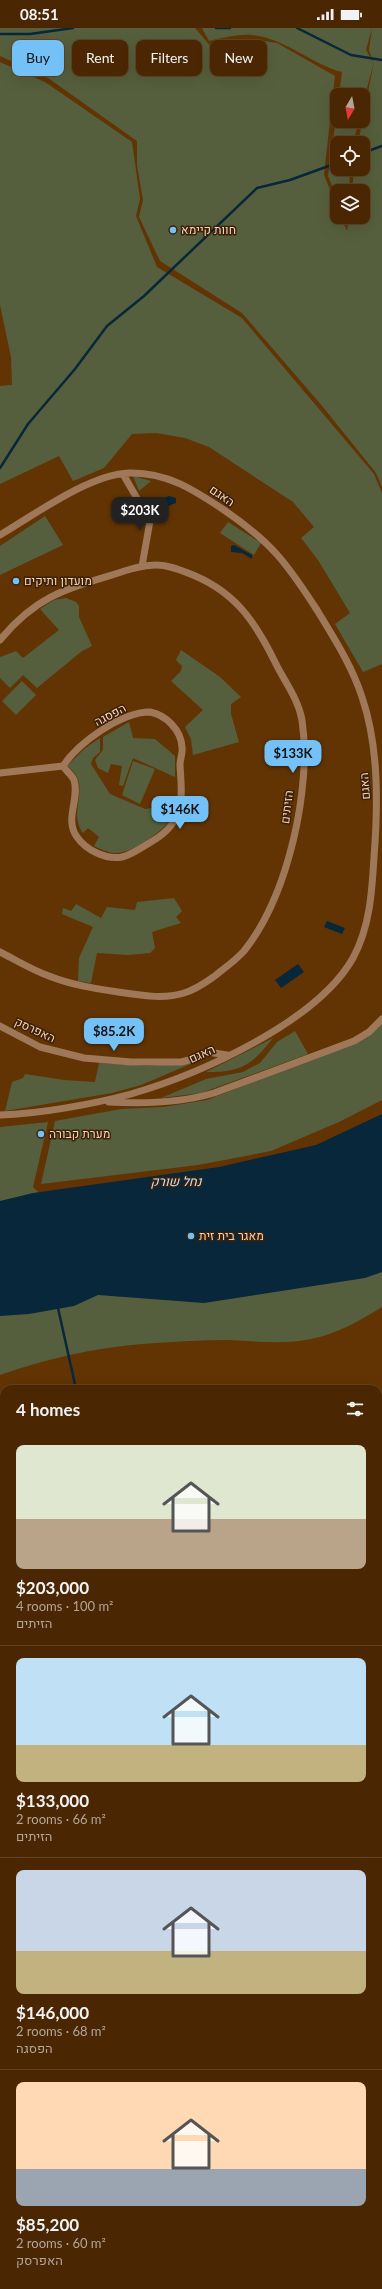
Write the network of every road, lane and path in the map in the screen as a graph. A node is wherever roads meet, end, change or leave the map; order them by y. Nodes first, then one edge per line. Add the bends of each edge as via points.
1 (122, 474) junction
2 (0, 535) edge
3 (142, 566) junction
4 (0, 640) edge
5 (63, 766) junction
6 (0, 773) edge
7 (0, 952) edge
8 (382, 1019) edge
9 (0, 1026) edge
10 (227, 1055) junction
11 (102, 1100) junction
12 (0, 1115) edge

1 - 2 street, האגם via 107,477 82,488
1 - 3 street via 150,521
1 - 10 street, האגם via 159,476 184,484 250,528 272,547 294,574 342,650 360,691 368,718 375,771 377,820 371,897 360,943 346,970 319,998 274,1030
3 - 4 street, הזיתים via 52,595 27,612
3 - 7 street, הזיתים via 159,565 175,568 203,579 231,597 245,612 264,641 297,702 302,727 301,793 293,841 283,878 268,910 241,954 203,985 184,993 163,997 148,996 77,985 44,974
5 - 5 street, הפסגה via 74,782 74,831 87,847 100,854 118,857 130,854 164,834 177,815 182,791 182,745 173,726 159,714 140,713 114,723 78,749
5 - 6 street
8 - 11 street via 369,1032 354,1041 201,1097 142,1103
9 - 10 street, האפרסק via 40,1047 84,1058 131,1062 181,1062 208,1052
10 - 11 street, האגם via 150,1088
11 - 12 street, האגם

